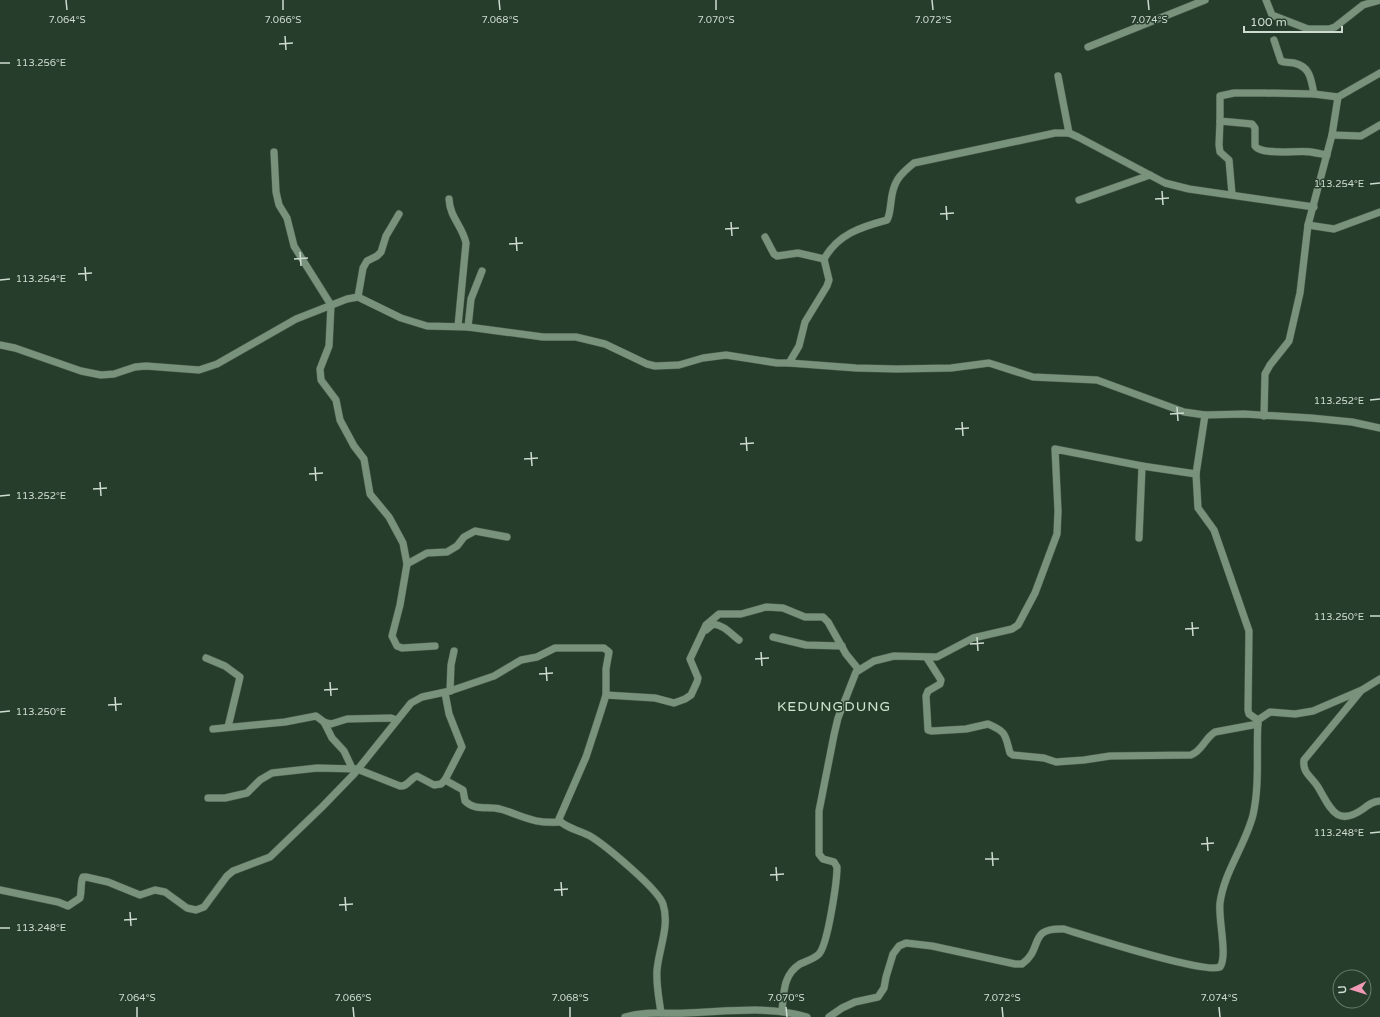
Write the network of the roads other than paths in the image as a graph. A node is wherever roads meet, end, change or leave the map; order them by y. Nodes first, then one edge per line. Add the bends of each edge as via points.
1 (1205, 0) edge
2 (1266, 0) edge
3 (1380, 0) edge
4 (1274, 40) dead end
5 (1088, 47) dead end
6 (1380, 73) edge
7 (1058, 76) dead end
8 (1314, 94) junction
9 (1338, 97) junction
10 (1220, 121) junction
11 (1380, 126) edge
12 (1068, 134) junction
13 (1332, 135) junction
14 (274, 152) dead end
15 (1327, 155) junction
16 (1150, 176) junction
17 (1232, 194) junction
18 (448, 199) dead end
19 (1080, 200) dead end
20 (1314, 207) junction
21 (1380, 212) edge
22 (399, 214) dead end
23 (1308, 225) junction
24 (765, 237) dead end
25 (824, 259) junction
26 (482, 271) dead end
27 (358, 297) junction
28 (331, 305) junction
29 (458, 326) junction
30 (468, 327) junction
31 (0, 345) edge
32 (789, 363) junction
33 (1204, 415) junction
34 (1264, 416) junction
35 (1380, 428) edge
36 (1142, 466) junction
37 (1196, 474) junction
38 (507, 537) dead end
39 (1139, 538) dead end
40 (407, 564) junction
41 (703, 633) junction
42 (773, 637) dead end
43 (739, 640) dead end
44 (435, 646) dead end
45 (842, 646) junction
46 (454, 651) dead end
47 (206, 658) dead end
48 (928, 658) junction
49 (858, 670) junction
50 (1380, 679) edge
51 (1363, 689) junction
52 (448, 692) junction
53 (606, 695) junction
54 (397, 720) junction
55 (324, 722) junction
56 (1258, 722) junction
57 (228, 727) junction
58 (213, 729) dead end
59 (354, 768) junction
60 (445, 780) junction
61 (208, 798) dead end
62 (1380, 801) edge
63 (560, 822) junction
64 (0, 890) edge
65 (782, 1010) junction
66 (662, 1012) junction
67 (625, 1017) edge
68 (807, 1017) edge
69 (830, 1017) edge

1 - 5 street
2 - 3 street via 1272,15 1319,30 1335,27 1363,5
4 - 8 street via 1281,61 1299,65 1307,70
6 - 9 street
7 - 12 street
8 - 9 street
8 - 10 street via 1223,95 1220,96
9 - 13 street
10 - 15 street via 1252,124 1255,128 1255,146 1258,150
10 - 17 street via 1220,152 1229,160
11 - 13 street via 1361,136
12 - 16 street via 1092,143
12 - 25 street via 1055,133 914,163 895,183 887,220 845,235 830,248
13 - 15 street
14 - 28 street via 276,192 279,205 287,218 294,246
15 - 20 street
16 - 17 street via 1189,189
16 - 19 street
17 - 20 street
18 - 29 street via 452,215 466,242
20 - 23 street
21 - 23 street via 1334,229
22 - 27 street via 386,236 381,252 367,261 363,268
23 - 34 street via 1301,287 1289,341 1265,374
24 - 25 street via 777,256 798,253
25 - 32 street via 829,280 805,322 799,346
26 - 30 street via 471,299
27 - 28 street
27 - 29 street via 414,323 441,328
28 - 31 street via 296,319 217,364 199,370 146,366 101,375
28 - 40 street via 329,346 320,369 321,380 336,400 340,420 364,459 370,494 399,534
29 - 30 street
30 - 32 street via 542,337 576,337 605,344 655,366 679,365 726,355
32 - 33 street via 897,369 951,368 989,363 1033,377 1097,380 1184,412
33 - 34 street
33 - 37 street
34 - 35 street via 1352,422
36 - 37 street
36 - 39 street
36 - 48 street via 1055,449 1057,534 1018,626 972,638 937,657
37 - 56 street via 1198,508 1214,530 1249,631 1248,710
38 - 40 street via 475,531 447,552 427,553
40 - 44 street via 392,636 402,648
41 - 43 street via 713,624 717,624 726,628
41 - 45 street via 709,622 719,614 741,614 766,607 783,608 805,617 823,617
41 - 53 street via 690,659 698,678 697,682 691,695 685,700 674,703 655,698
42 - 45 street via 806,645
45 - 49 street
46 - 52 street
47 - 57 street via 225,666 240,677
48 - 49 street via 894,656 874,661
48 - 56 street via 941,680 940,684 928,691 926,696 928,730 966,729 988,724 1006,735 1010,754 1013,756 1044,758 1056,762 1110,756 1191,755 1196,753 1210,734
49 - 65 street via 838,718 819,811 819,854 822,859 834,862 837,867 825,941 820,953 799,965 787,976
50 - 51 street
51 - 56 street via 1304,714 1270,712
51 - 62 street via 1304,760 1304,770 1335,813 1344,817 1349,817
52 - 53 street via 494,676 521,660 537,658 555,648 604,648 609,652
52 - 54 street via 422,697 407,706
52 - 60 street via 449,714 462,747
53 - 63 street via 586,757 559,817
54 - 55 street via 346,720 331,724
54 - 59 street
55 - 57 street via 316,716 285,722
55 - 59 street via 332,738
56 - 69 street via 1257,789 1253,814 1246,837 1222,889 1220,905 1223,958 1220,967 1183,963 1053,928 1039,936 1028,960 1022,964 906,943 899,946 893,954 884,988 878,998 855,1002
57 - 58 street
59 - 60 street via 400,786 406,785 418,776 434,786
59 - 61 street via 276,772 265,777 247,793 225,798
59 - 64 street via 339,791 274,854 233,871 221,882 208,905 201,909 187,908 165,892 155,890 140,895 86,876 80,884 80,898 68,906
60 - 63 street via 464,790 465,801 473,806 500,809 540,822
63 - 66 street via 602,844 654,889 663,904 665,923 657,980
65 - 66 street
65 - 68 street
66 - 67 street

